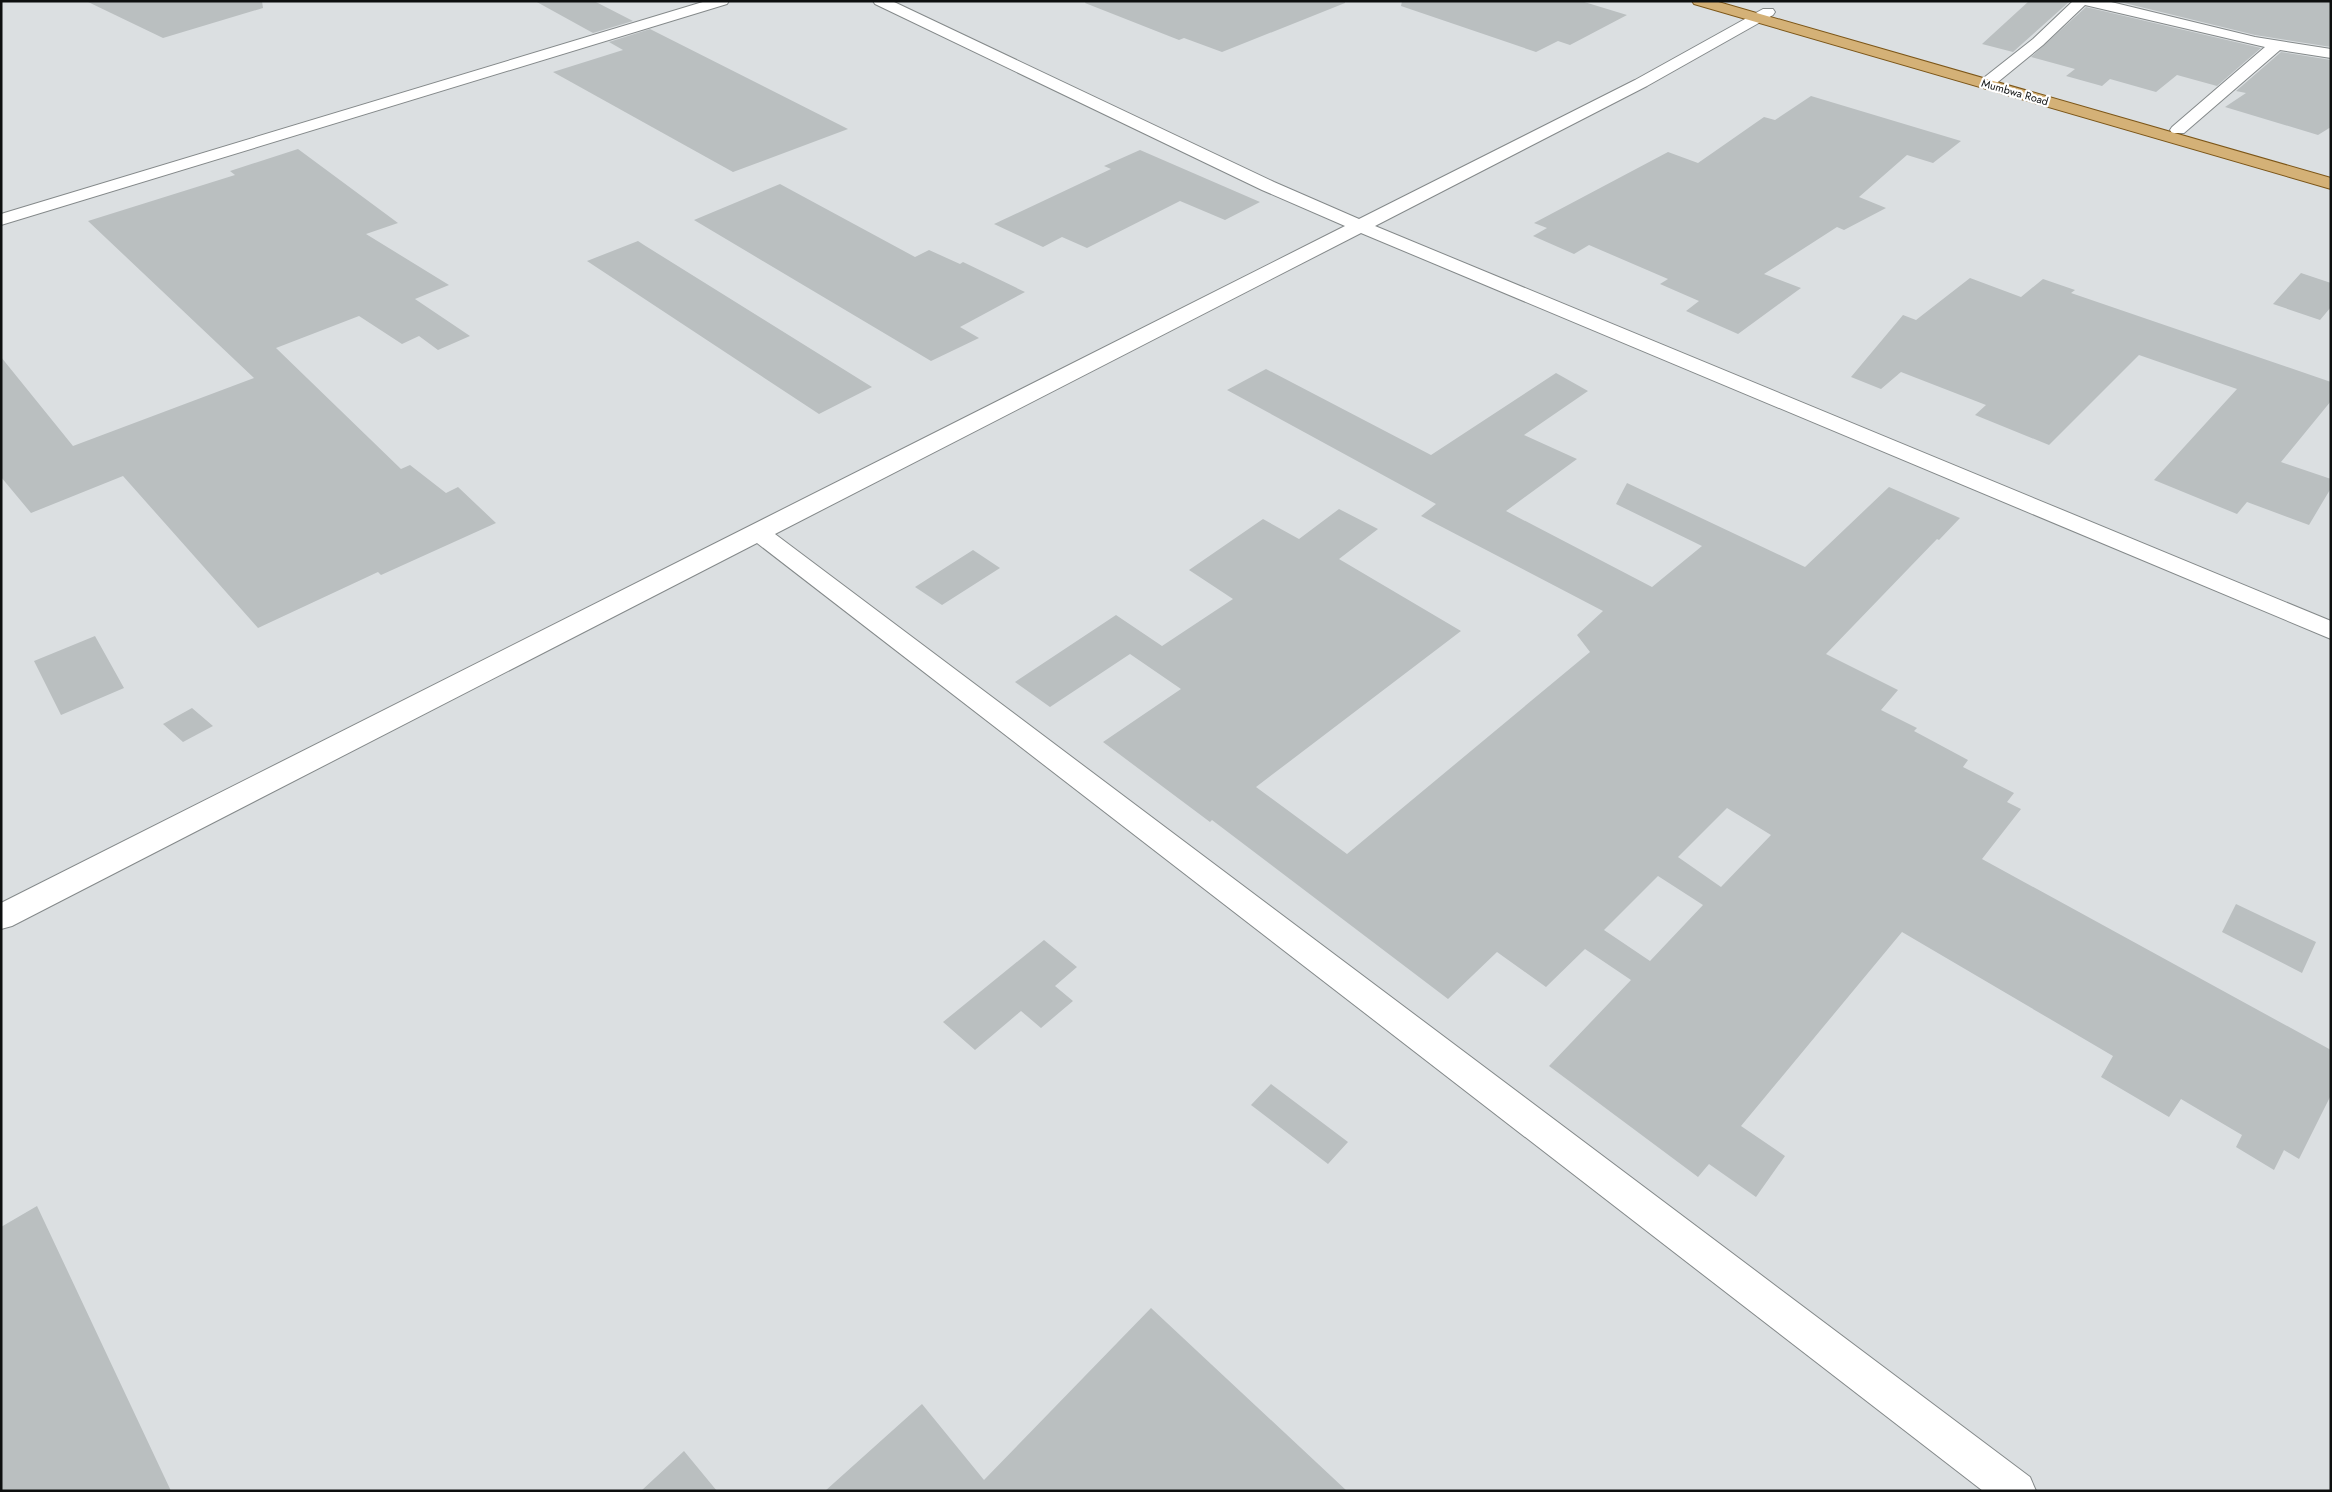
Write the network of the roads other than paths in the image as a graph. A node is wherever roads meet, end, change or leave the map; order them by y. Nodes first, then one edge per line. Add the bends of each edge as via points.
1 (722, 1) edge
2 (880, 1) edge
3 (1699, 1) edge
4 (1728, 1) edge
5 (2081, 1) edge
6 (2088, 1) edge
7 (1764, 15) junction
8 (2277, 46) junction
9 (2331, 54) edge
10 (1991, 80) junction
11 (2178, 130) junction
12 (2331, 174) edge
13 (2331, 184) edge
14 (1, 220) edge
15 (1361, 226) junction
16 (756, 531) junction
17 (2331, 631) edge
18 (1, 917) edge
19 (2016, 1491) edge

1 - 14 street
2 - 15 street via 1155,133
3 - 7 main road, Mumbwa Road
4 - 7 main road, Mumbwa Road
5 - 10 street
6 - 8 street
7 - 10 main road, Mumbwa Road
7 - 15 street
8 - 9 street
8 - 11 street
10 - 11 main road, Mumbwa Road
10 - 13 main road, Mumbwa Road
11 - 12 main road, Mumbwa Road
15 - 16 street
15 - 17 street
16 - 18 street
16 - 19 street

